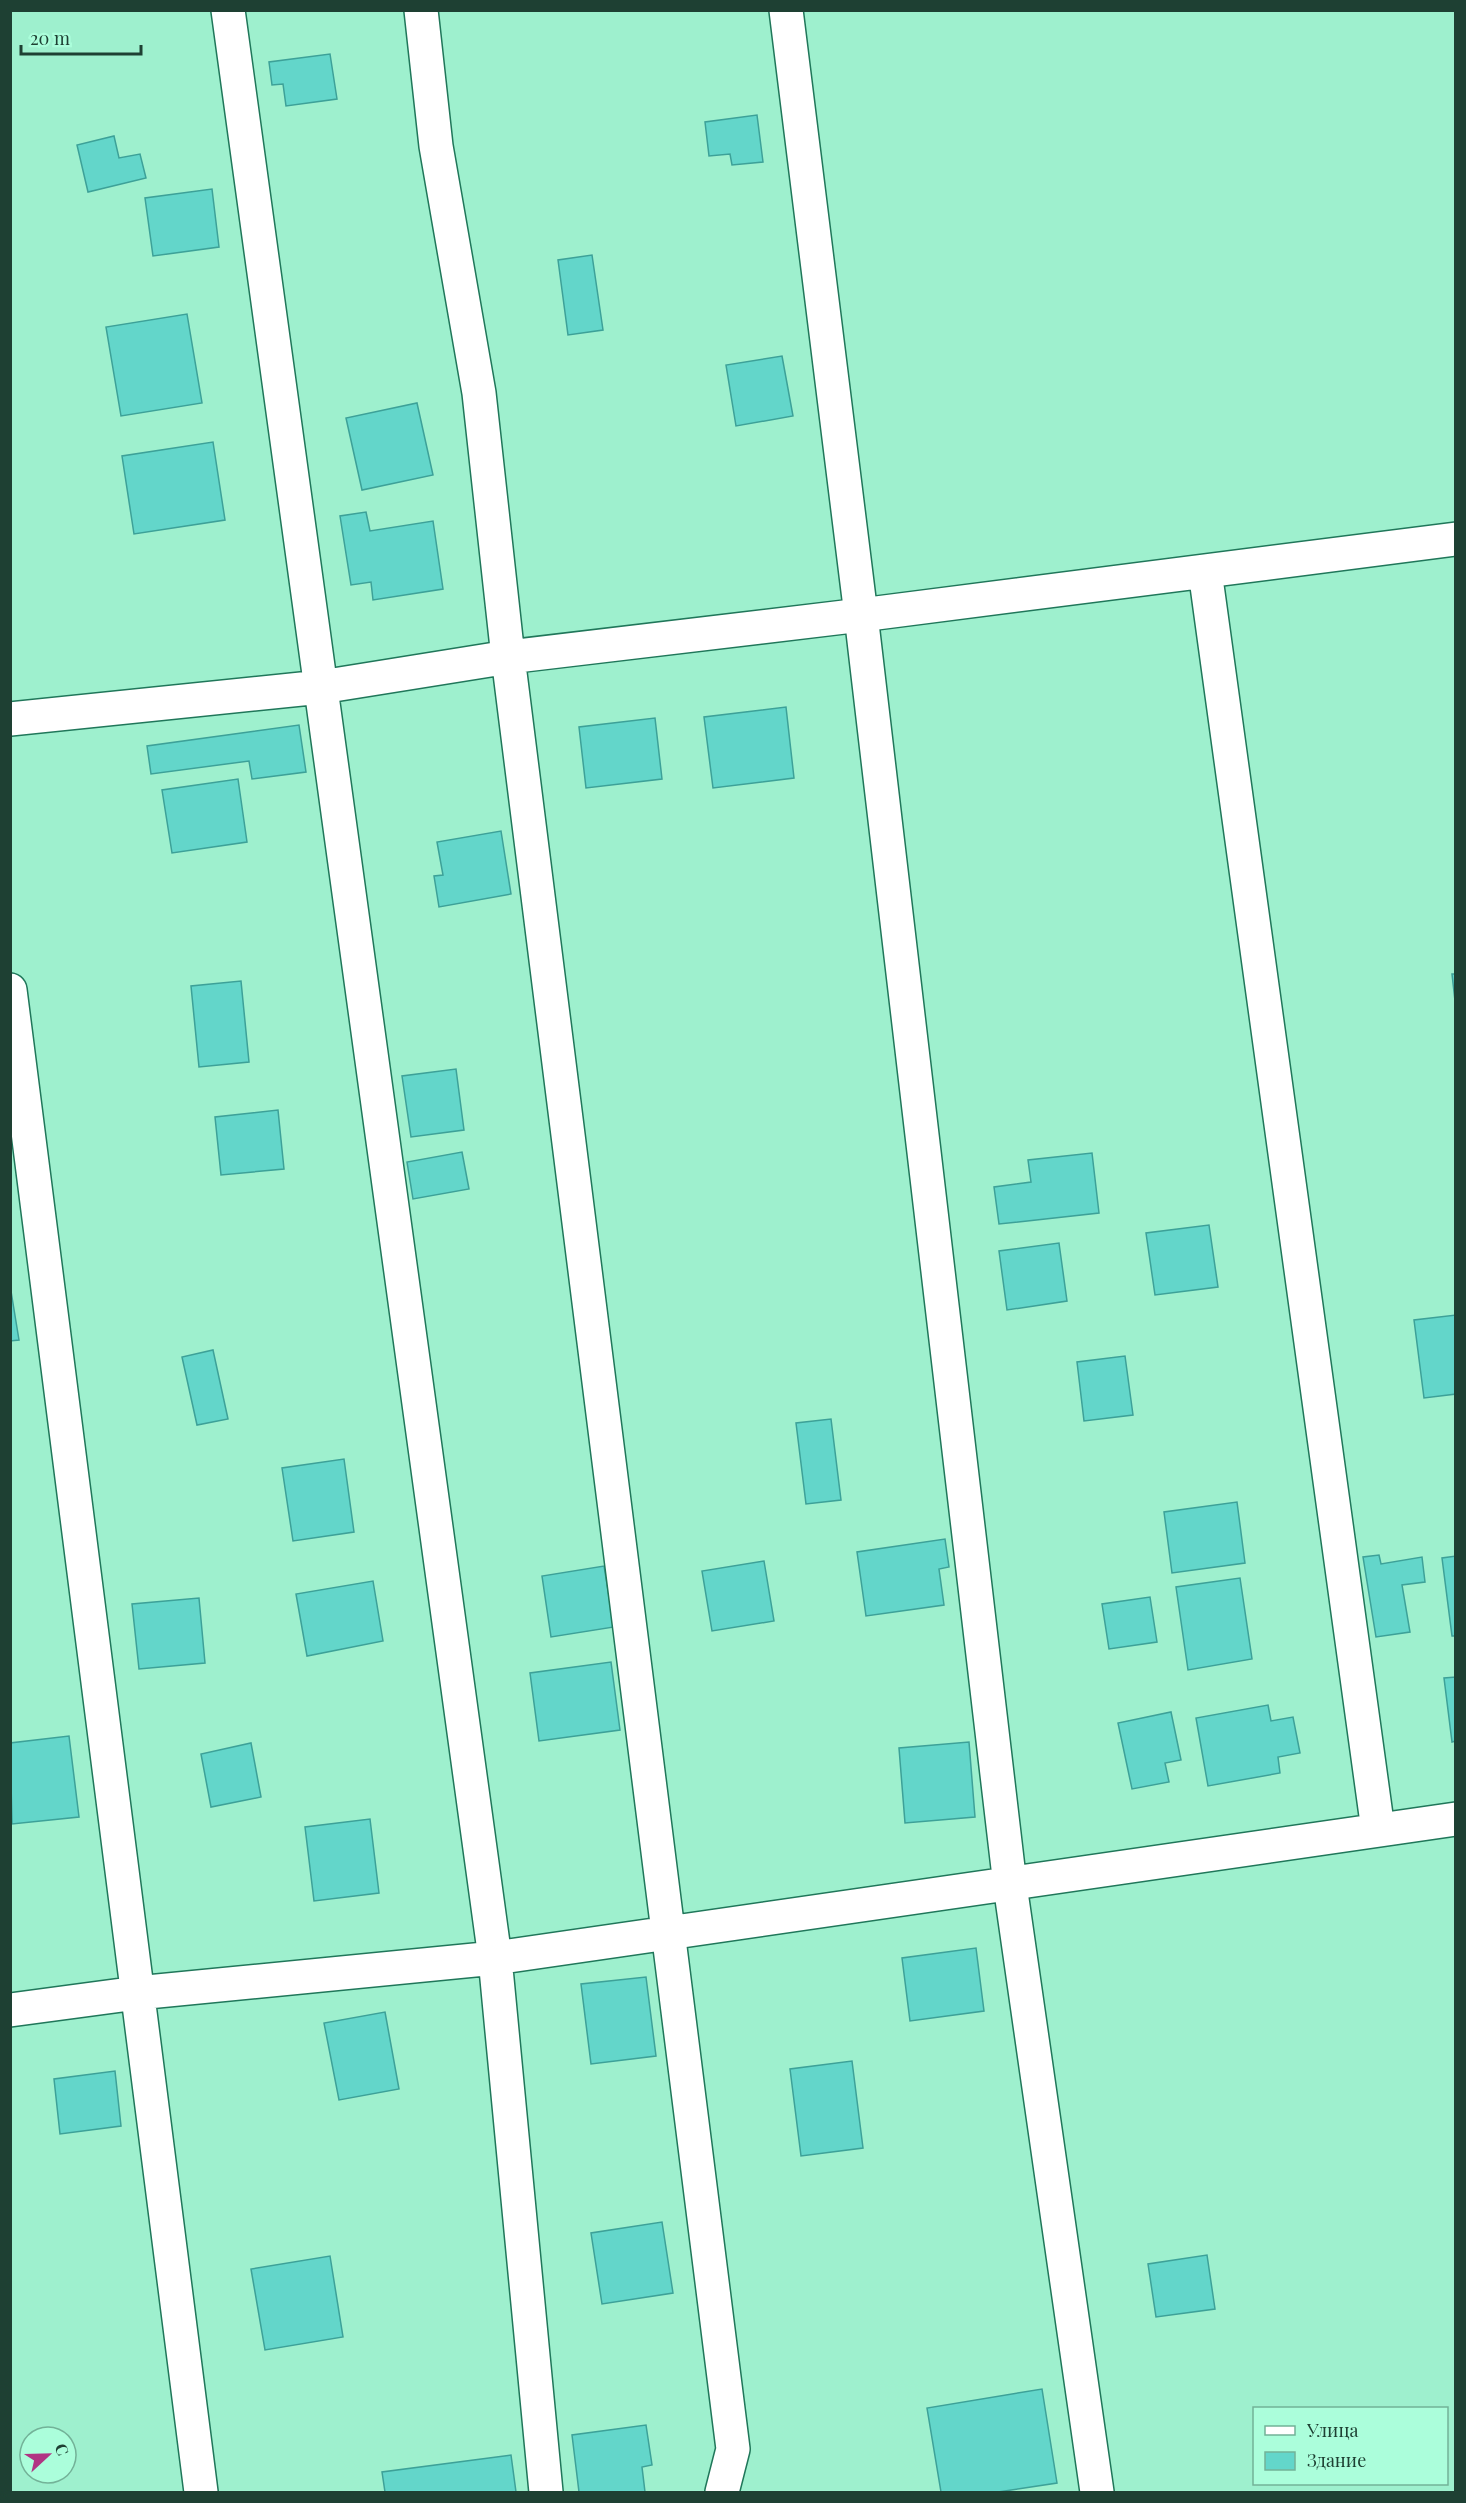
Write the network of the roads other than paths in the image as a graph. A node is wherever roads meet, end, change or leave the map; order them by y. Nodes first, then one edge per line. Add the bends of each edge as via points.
1 (228, 10) edge
2 (421, 10) edge
3 (786, 10) edge
4 (1455, 539) edge
5 (1205, 571) junction
6 (861, 615) junction
7 (508, 657) junction
8 (321, 687) junction
9 (10, 719) edge
10 (10, 990) edge
11 (1455, 1819) edge
12 (1378, 1830) junction
13 (1010, 1885) junction
14 (670, 1932) junction
15 (495, 1958) junction
16 (137, 1993) junction
17 (10, 2010) edge
18 (201, 2493) edge
19 (546, 2493) edge
20 (722, 2493) edge
21 (1097, 2493) edge

1 - 8 street
2 - 7 street via 436,146 480,393
3 - 6 street
4 - 5 street
5 - 6 street
5 - 12 street
6 - 7 street
6 - 13 street
7 - 8 street
7 - 14 street
8 - 9 street
8 - 15 street
10 - 16 street
11 - 12 street
12 - 13 street
13 - 14 street
13 - 21 street
14 - 15 street
14 - 20 street via 734,2449
15 - 16 street
15 - 19 street
16 - 17 street
16 - 18 street

